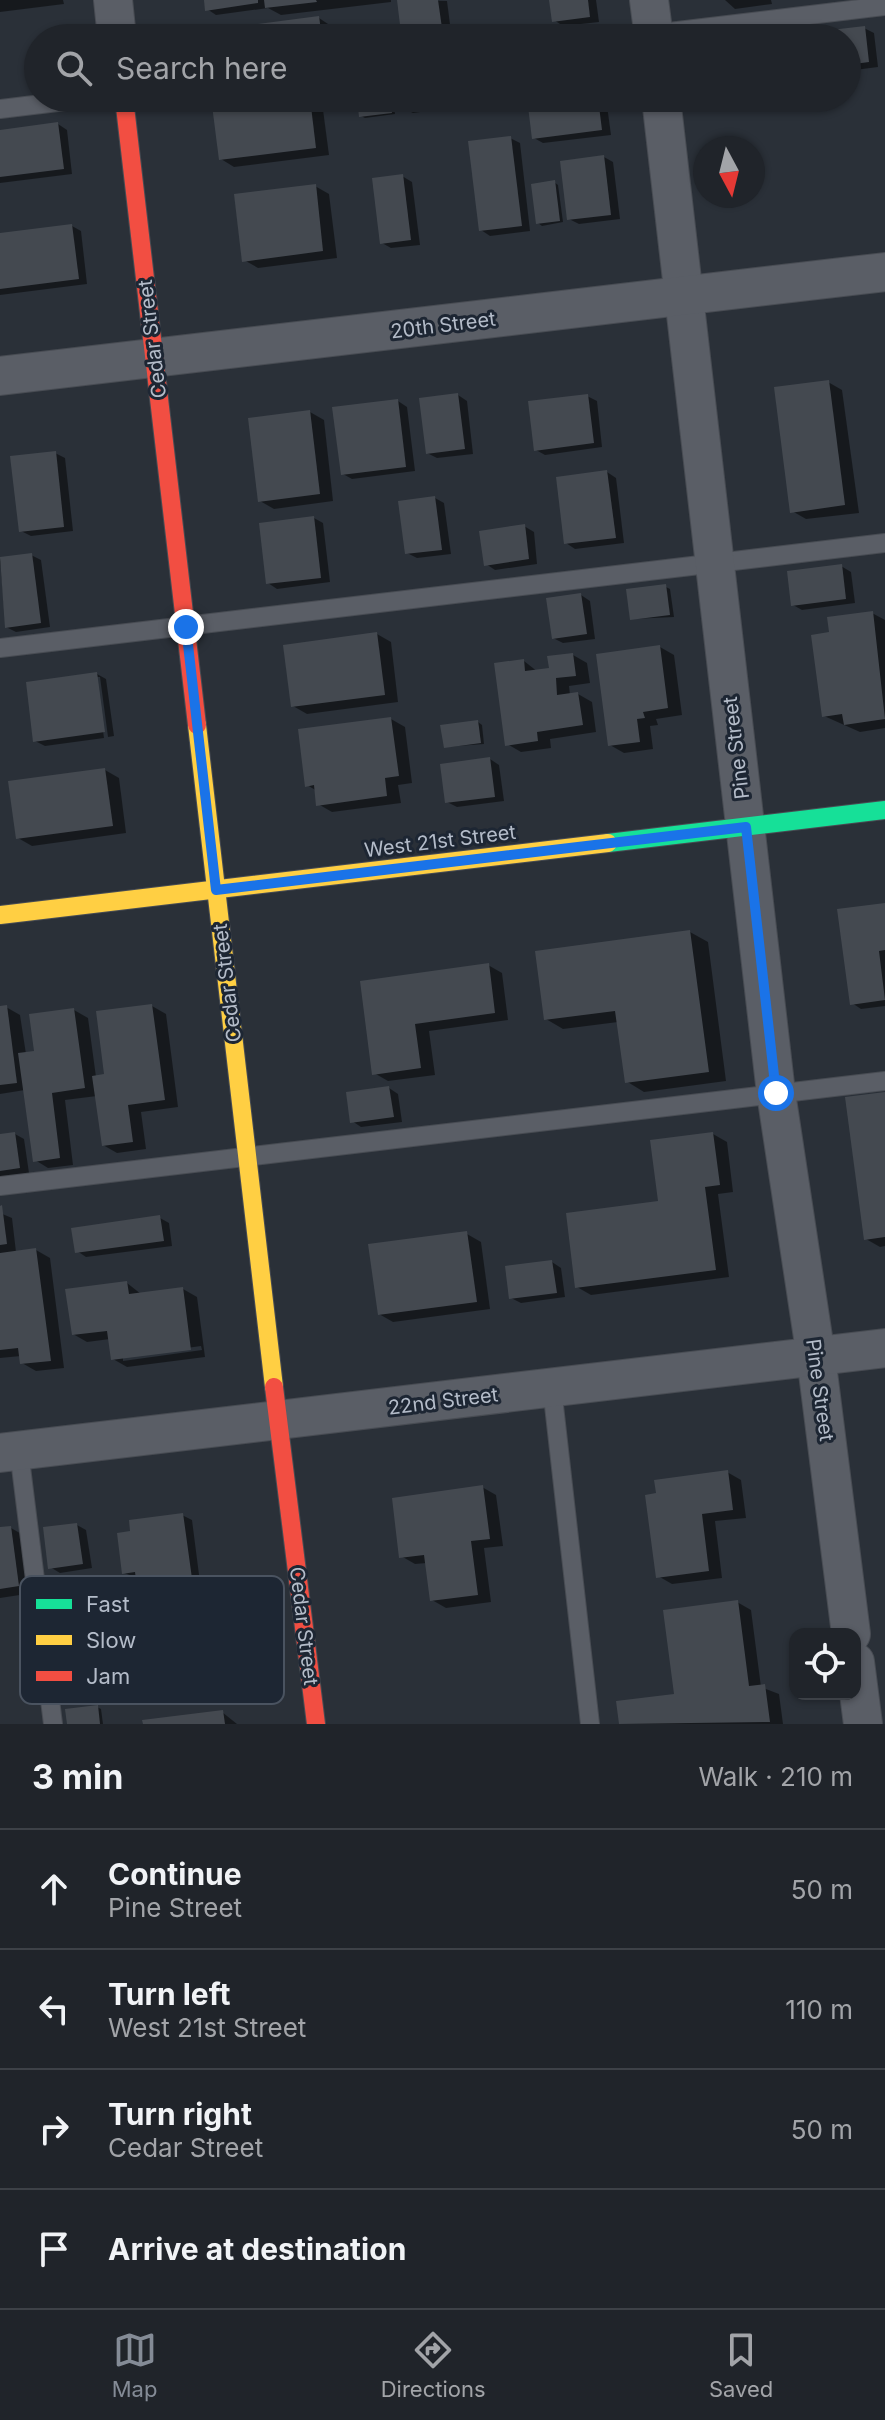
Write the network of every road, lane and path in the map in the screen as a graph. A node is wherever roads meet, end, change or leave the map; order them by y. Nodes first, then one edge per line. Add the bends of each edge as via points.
1 (113, 0) edge
2 (885, 6) edge
3 (116, 24) edge
4 (688, 24) edge
5 (24, 106) edge
6 (0, 109) edge
7 (126, 112) edge
8 (663, 112) edge
9 (885, 272) edge
10 (684, 296) junction
11 (155, 359) junction
12 (0, 376) edge
13 (885, 543) edge
14 (715, 563) junction
15 (186, 627) junction
16 (0, 648) edge
17 (885, 810) edge
18 (746, 827) junction
19 (216, 890) junction
20 (0, 915) edge
21 (885, 1081) edge
22 (776, 1093) junction
23 (247, 1157) junction
24 (0, 1186) edge
25 (885, 1348) edge
26 (816, 1357) junction
27 (552, 1388) junction
28 (278, 1420) junction
29 (10, 1452) edge
30 (30, 1576) edge
31 (850, 1628) edge
32 (860, 1700) edge
33 (50, 1704) edge
34 (53, 1724) edge
35 (316, 1724) edge
36 (590, 1724) edge
37 (863, 1724) edge

1 - 3 street
2 - 4 lane
5 - 6 lane
7 - 11 street, Cedar Street
8 - 10 street, Pine Street
9 - 10 street, 20th Street
10 - 11 street, 20th Street
10 - 14 street, Pine Street
11 - 12 street, 20th Street
11 - 15 street, Cedar Street
13 - 14 lane
14 - 15 lane
14 - 18 street, Pine Street
15 - 16 lane
15 - 19 street, Cedar Street
17 - 18 street, West 21st Street
18 - 19 street, West 21st Street
18 - 22 street, Pine Street
19 - 20 street, West 21st Street
19 - 23 street, Cedar Street
21 - 22 lane
22 - 23 lane
22 - 26 street, Pine Street
23 - 24 lane
23 - 28 street, Cedar Street
25 - 26 street, 22nd Street
26 - 27 street, 22nd Street
26 - 31 street, Pine Street
27 - 28 street, 22nd Street
27 - 36 lane
28 - 29 street, 22nd Street
28 - 35 street, Cedar Street
29 - 30 lane
32 - 37 street
33 - 34 lane

